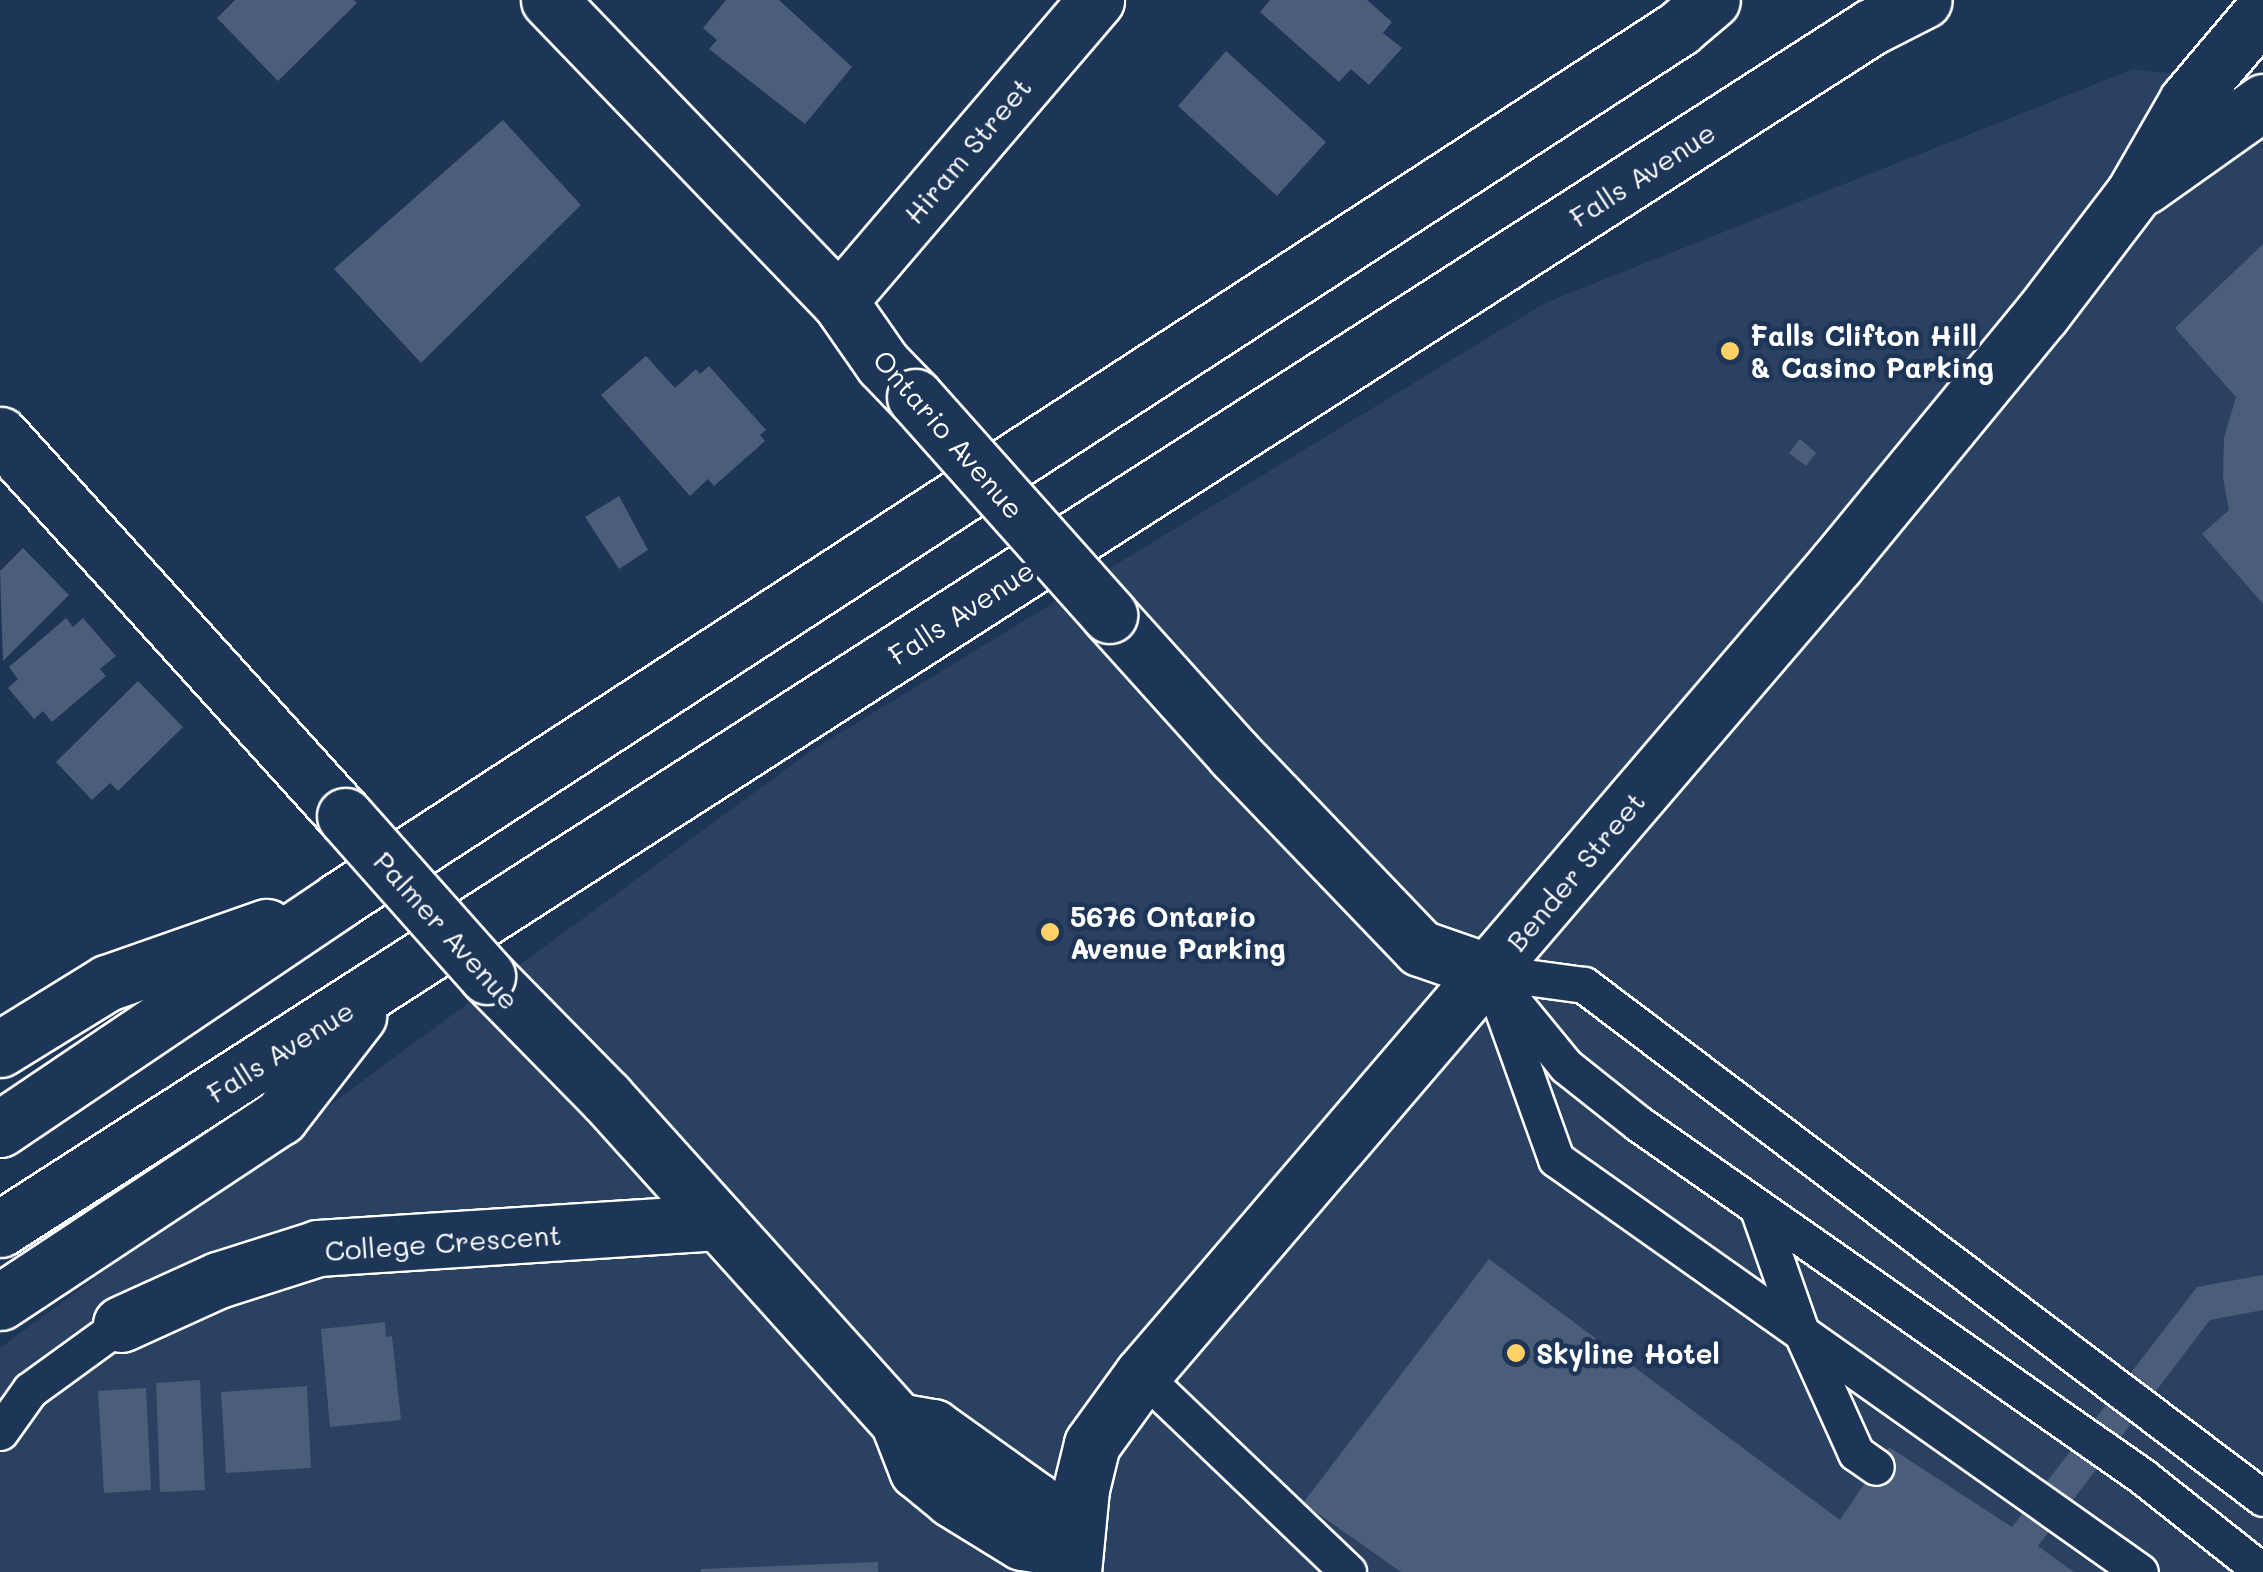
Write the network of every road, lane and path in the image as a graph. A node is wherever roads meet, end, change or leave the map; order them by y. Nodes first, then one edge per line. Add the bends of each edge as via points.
1 (549, 0) edge
2 (1096, 0) edge
3 (1739, 0) edge
4 (1924, 0) edge
5 (2263, 11) edge
6 (1696, 14) edge
7 (2263, 102) edge
8 (2134, 193) junction
9 (839, 301) junction
10 (0, 435) edge
11 (339, 900) junction
12 (1489, 972) junction
13 (382, 986) junction
14 (0, 1049) edge
15 (0, 1129) edge
16 (1758, 1208) junction
17 (718, 1222) junction
18 (0, 1229) edge
19 (0, 1302) edge
20 (120, 1324) joint
21 (1800, 1330) junction
22 (1142, 1375) junction
23 (0, 1432) edge
24 (1876, 1468) dead end
25 (2263, 1498) edge
26 (1074, 1561) edge
27 (1348, 1572) edge
28 (2140, 1572) edge
29 (2263, 1572) edge

1 - 9 main road, Ontario Avenue
2 - 9 main road, Hiram Street
3 - 6 main road
4 - 13 main road, Falls Avenue via 1870,27
5 - 8 main road, Bender Street via 2187,101
6 - 11 main road
7 - 8 main road, Bender Street
8 - 12 main road, Bender Street via 1837,563
9 - 12 main road, Ontario Avenue, bridge via 883,364 1234,754 1420,948
10 - 17 main road, Palmer Avenue, bridge via 486,976
11 - 14 main road via 106,983
11 - 15 main road
12 - 16 lane via 1566,1066
12 - 21 lane via 1556,1158
12 - 22 main road, Bender Street
12 - 25 lane via 1584,985
13 - 18 main road, Falls Avenue
13 - 19 main road via 280,1117
16 - 21 lane
16 - 29 lane via 2142,1476
17 - 20 main road, College Crescent via 318,1248 218,1280
17 - 26 main road, Palmer Avenue via 898,1421 917,1470 1022,1542
20 - 23 lane via 30,1390
21 - 24 lane via 1856,1453
21 - 28 lane
22 - 26 main road, Bender Street via 1092,1444
22 - 27 lane

